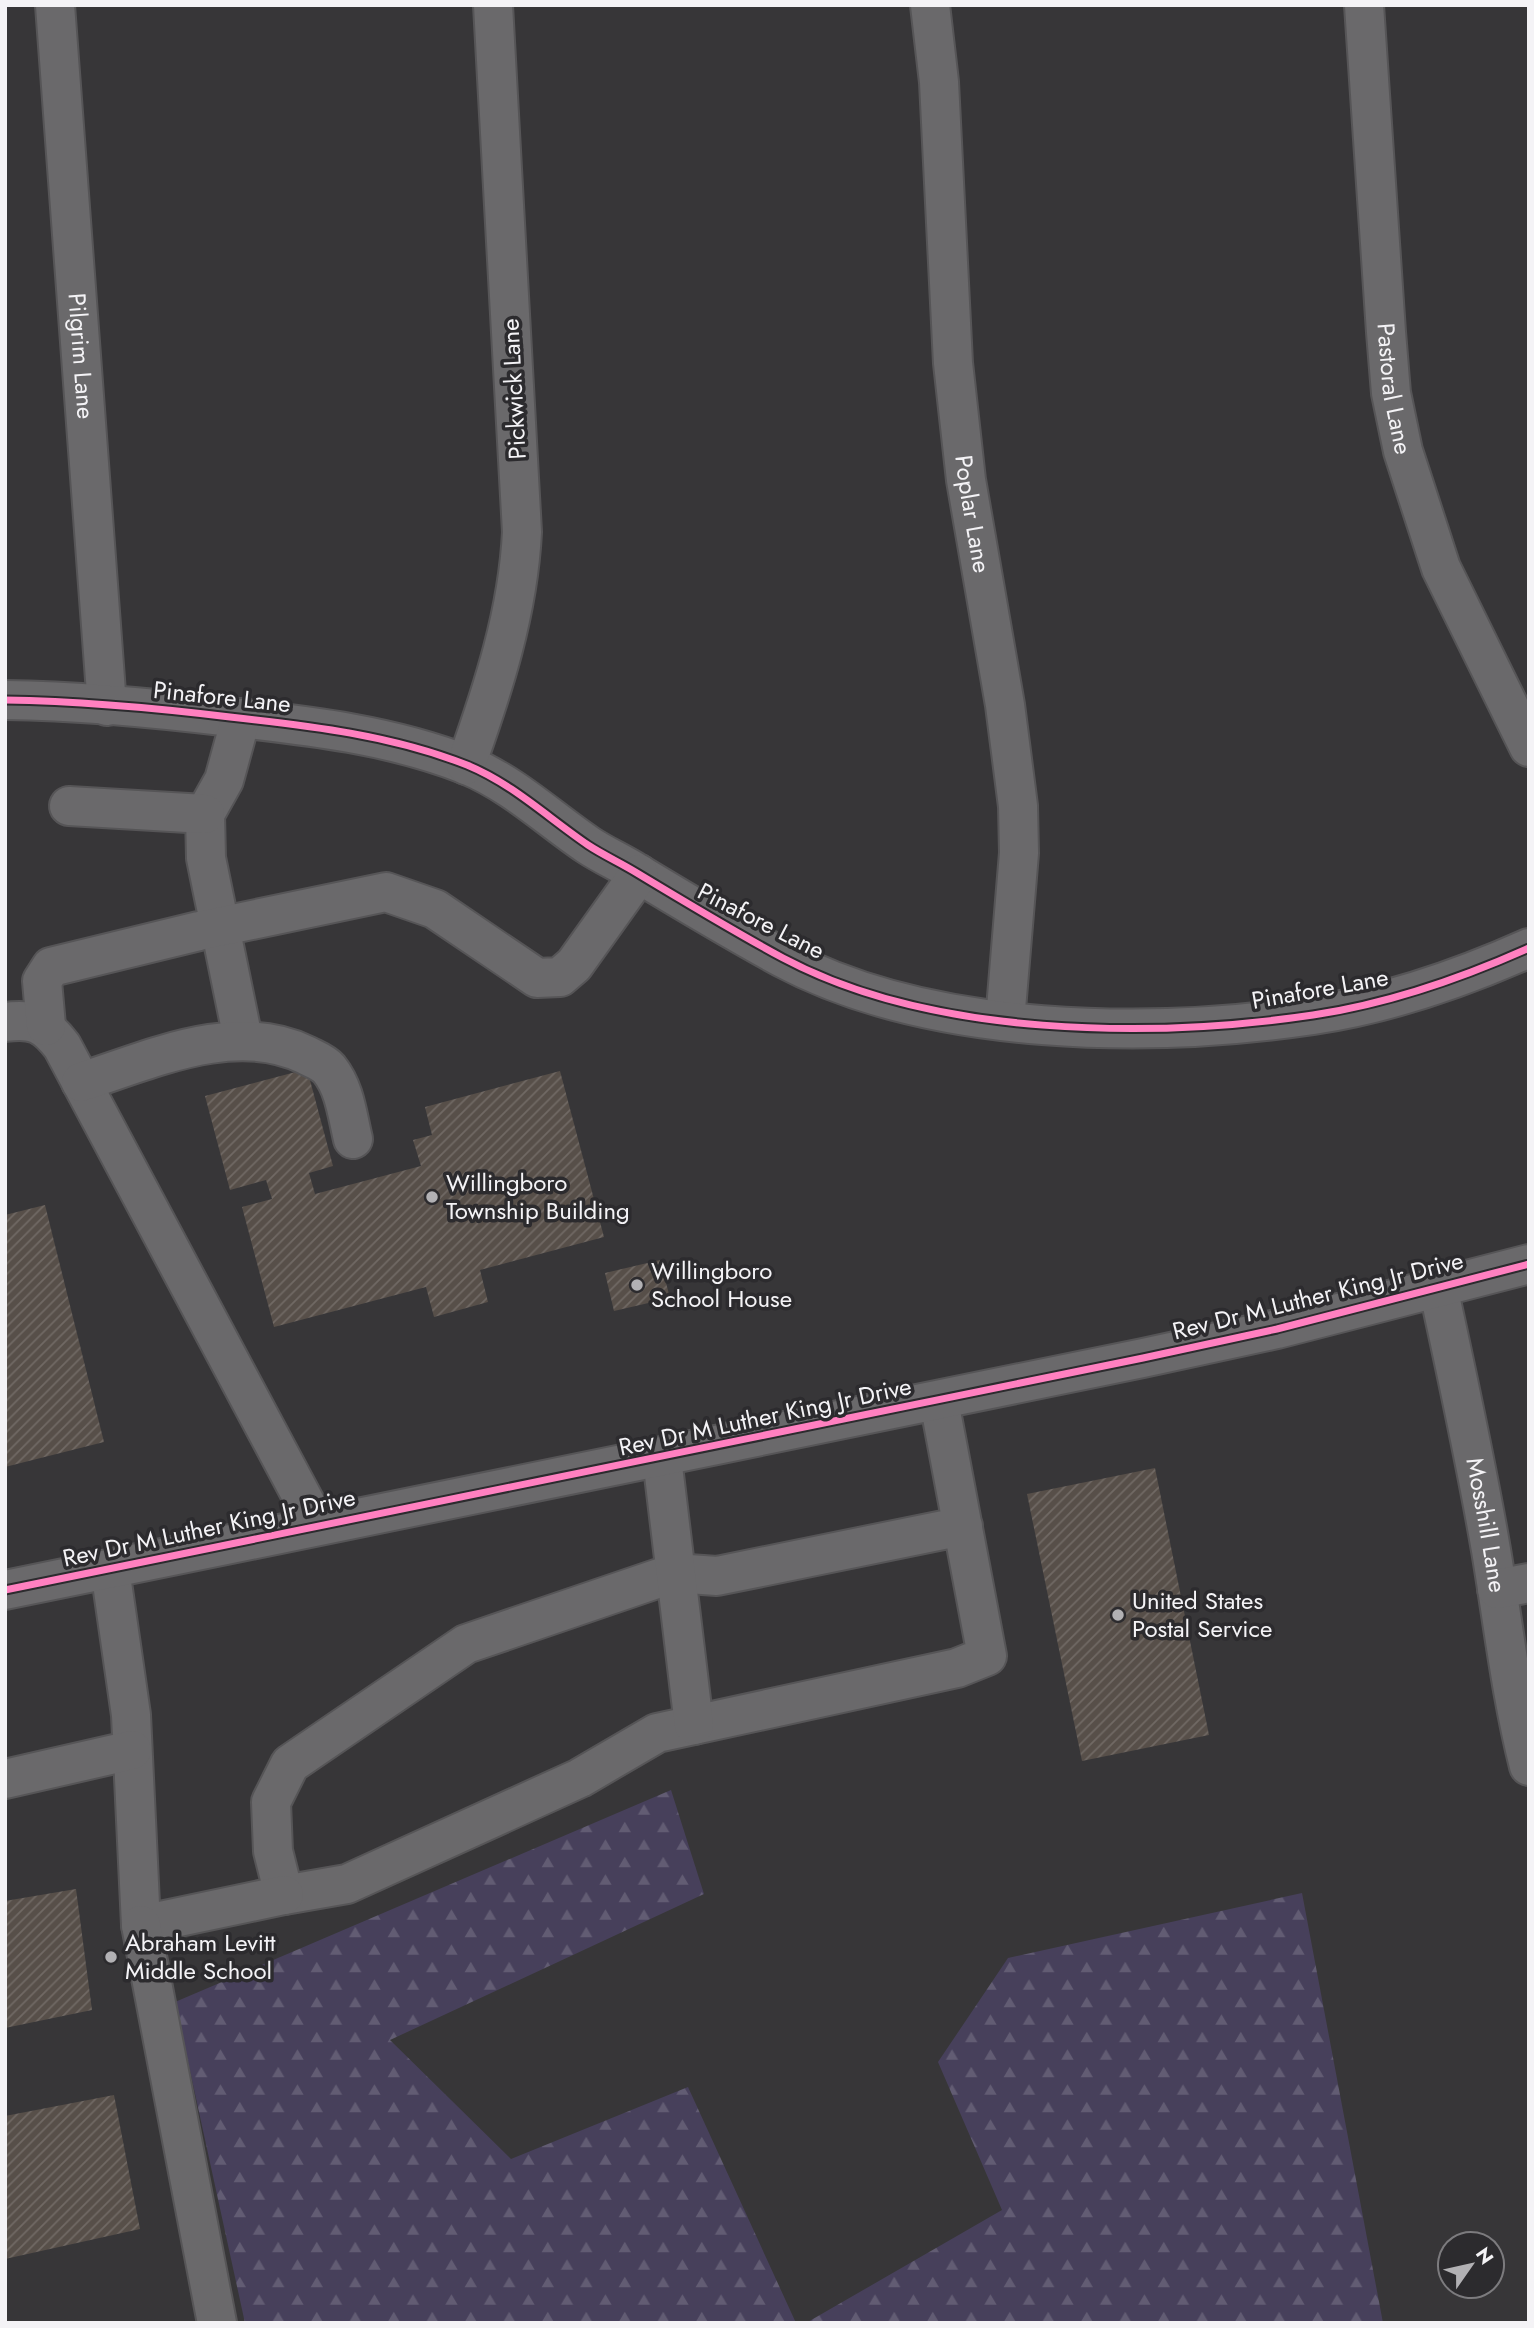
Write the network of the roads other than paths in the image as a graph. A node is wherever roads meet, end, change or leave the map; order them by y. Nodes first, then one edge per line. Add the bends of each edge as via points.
1 (55, 5) edge
2 (493, 5) edge
3 (930, 5) edge
4 (1364, 5) edge
5 (5, 700) edge
6 (107, 706) junction
7 (241, 718) junction
8 (1529, 747) edge
9 (466, 765) junction
10 (69, 806) dead end
11 (205, 814) junction
12 (639, 874) junction
13 (220, 926) junction
14 (1529, 948) edge
15 (1005, 1021) junction
16 (5, 1022) edge
17 (46, 1026) junction
18 (243, 1039) junction
19 (81, 1082) junction
20 (353, 1139) dead end
21 (1529, 1264) edge
22 (1438, 1287) junction
23 (939, 1401) junction
24 (662, 1458) junction
25 (317, 1525) junction
26 (963, 1526) junction
27 (110, 1569) junction
28 (674, 1573) junction
29 (1513, 1586) edge
30 (5, 1590) edge
31 (694, 1725) junction
32 (132, 1750) junction
33 (1529, 1766) edge
34 (5, 1779) edge
35 (284, 1895) junction
36 (141, 1925) junction
37 (217, 2323) edge

1 - 6 street, Pilgrim Lane
2 - 9 street, Pickwick Lane via 522,532 520,580 492,692
3 - 15 street, Poplar Lane via 939,82 953,363 1018,806 1019,853
4 - 8 street, Pastoral Lane via 1391,393 1403,451 1441,568
5 - 6 street, Pinafore Lane
6 - 7 street, Pinafore Lane
7 - 9 street, Pinafore Lane via 343,731
7 - 11 street via 224,780
9 - 12 street, Pinafore Lane via 500,780 588,845
10 - 11 street
11 - 13 street via 206,858
12 - 13 street via 574,965 560,977 537,978 435,909 386,892
12 - 15 street, Pinafore Lane via 800,965 928,1008
13 - 17 street via 51,967 42,981
13 - 18 street
14 - 15 street, Pinafore Lane via 1439,983 1316,1014 1197,1026
16 - 17 street
17 - 19 street
18 - 19 street via 175,1052
18 - 20 street via 291,1048 327,1066 342,1090
19 - 25 street
21 - 22 street, Rev Dr M Luther King Jr Drive
22 - 23 street, Rev Dr M Luther King Jr Drive via 1277,1329
22 - 29 street, Mosshill Lane via 1466,1416
23 - 24 street, Rev Dr M Luther King Jr Drive
23 - 26 street
24 - 25 street, Rev Dr M Luther King Jr Drive
24 - 28 street
25 - 27 street, Rev Dr M Luther King Jr Drive
26 - 28 street via 717,1576
26 - 31 street via 987,1656 957,1668
27 - 30 street, Rev Dr M Luther King Jr Drive
27 - 32 street
28 - 31 street
28 - 35 street via 466,1644 290,1764 271,1802 273,1851
29 - 33 street, Mosshill Lane via 1513,1674
31 - 35 street via 657,1733 580,1778 347,1884
32 - 34 street
32 - 36 street
35 - 36 street
36 - 37 street

